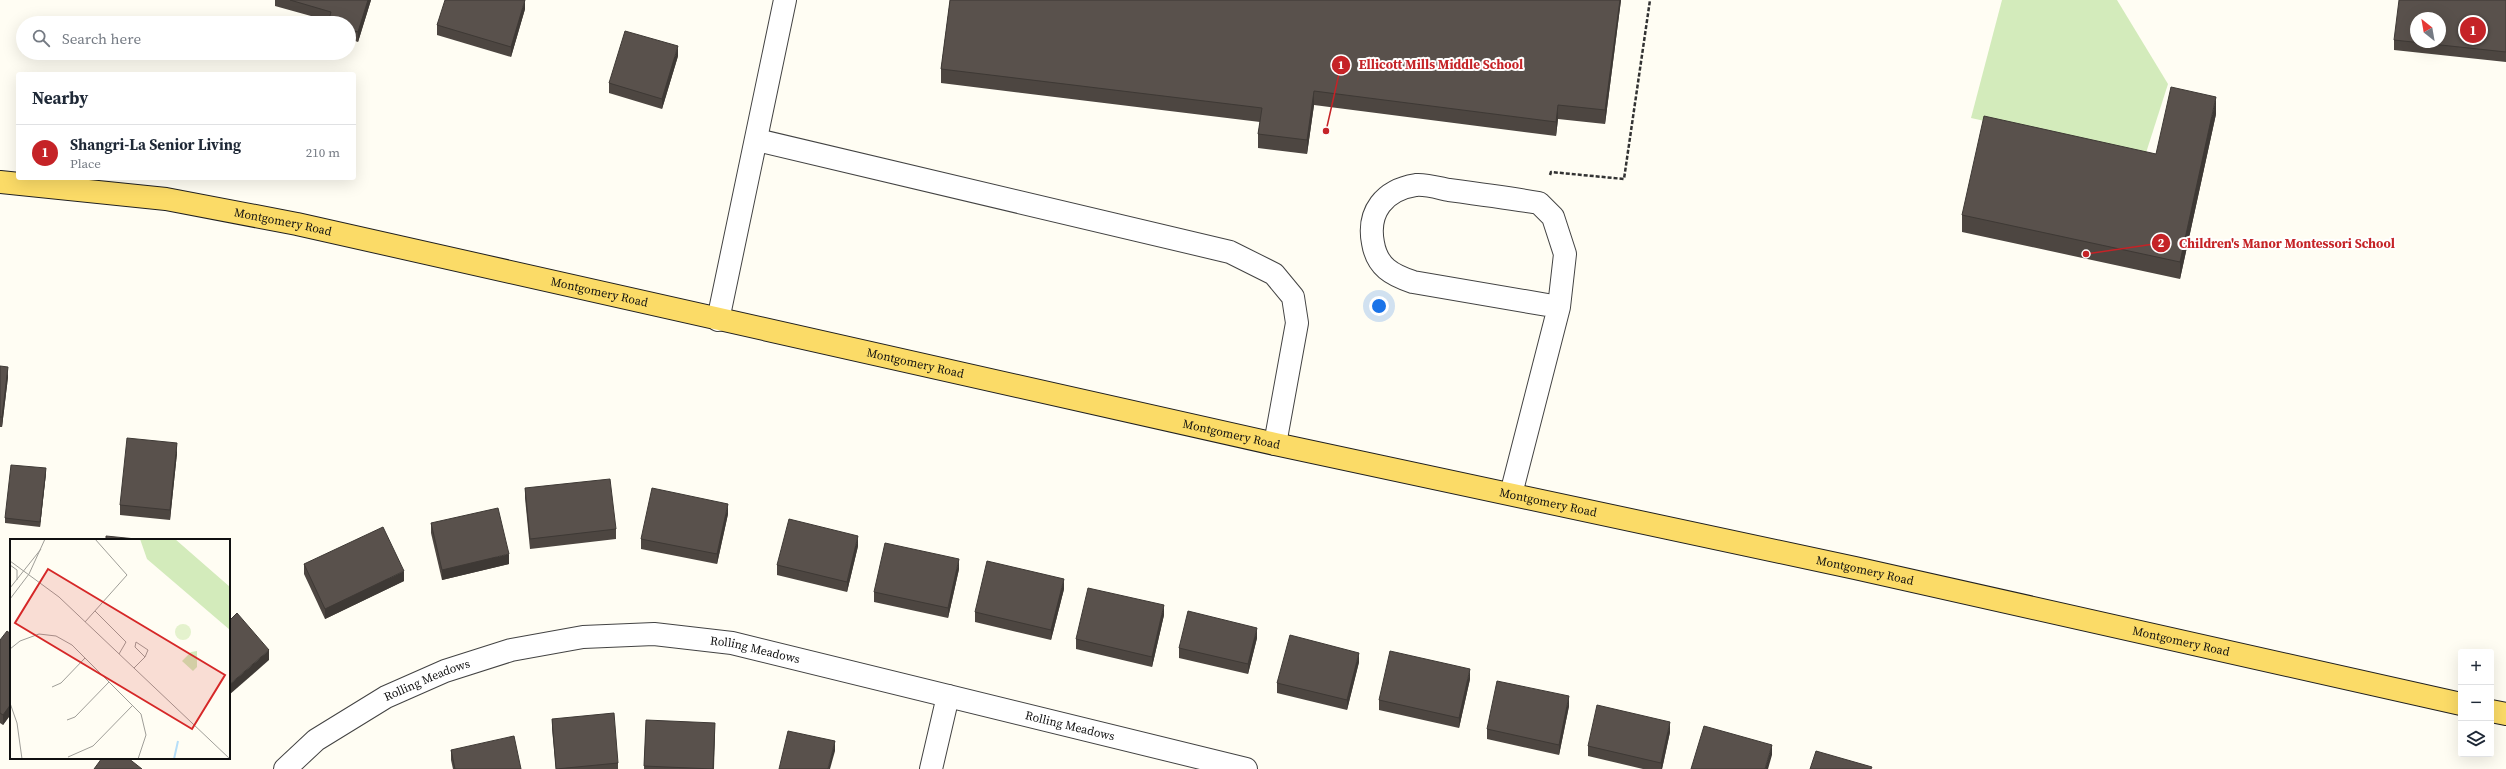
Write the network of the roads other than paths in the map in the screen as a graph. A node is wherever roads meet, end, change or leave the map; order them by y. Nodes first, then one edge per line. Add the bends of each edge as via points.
1 (785, 0) edge
2 (757, 140) junction
3 (0, 182) edge
4 (1559, 307) junction
5 (718, 320) junction
6 (1275, 444) junction
7 (1511, 494) junction
8 (948, 696) junction
9 (2458, 703) edge
10 (2494, 712) edge
11 (2506, 714) edge
12 (285, 769) edge
13 (931, 769) edge
14 (1246, 769) edge

1 - 2 street
2 - 5 street
2 - 6 street via 1230,252 1274,274 1293,297 1297,323
3 - 5 main road, Montgomery Road via 166,199 297,224
4 - 4 street via 1565,254 1554,217 1539,203 1416,185 1394,193 1376,206 1370,230 1374,250 1382,266 1394,276 1413,282
4 - 7 street
5 - 6 main road, Montgomery Road
6 - 7 main road, Montgomery Road
7 - 9 main road, Montgomery Road
8 - 12 street, Rolling Meadows via 732,643 654,634 583,637 511,650 445,671 386,697 316,740
8 - 13 street
8 - 14 street, Rolling Meadows
10 - 11 main road

